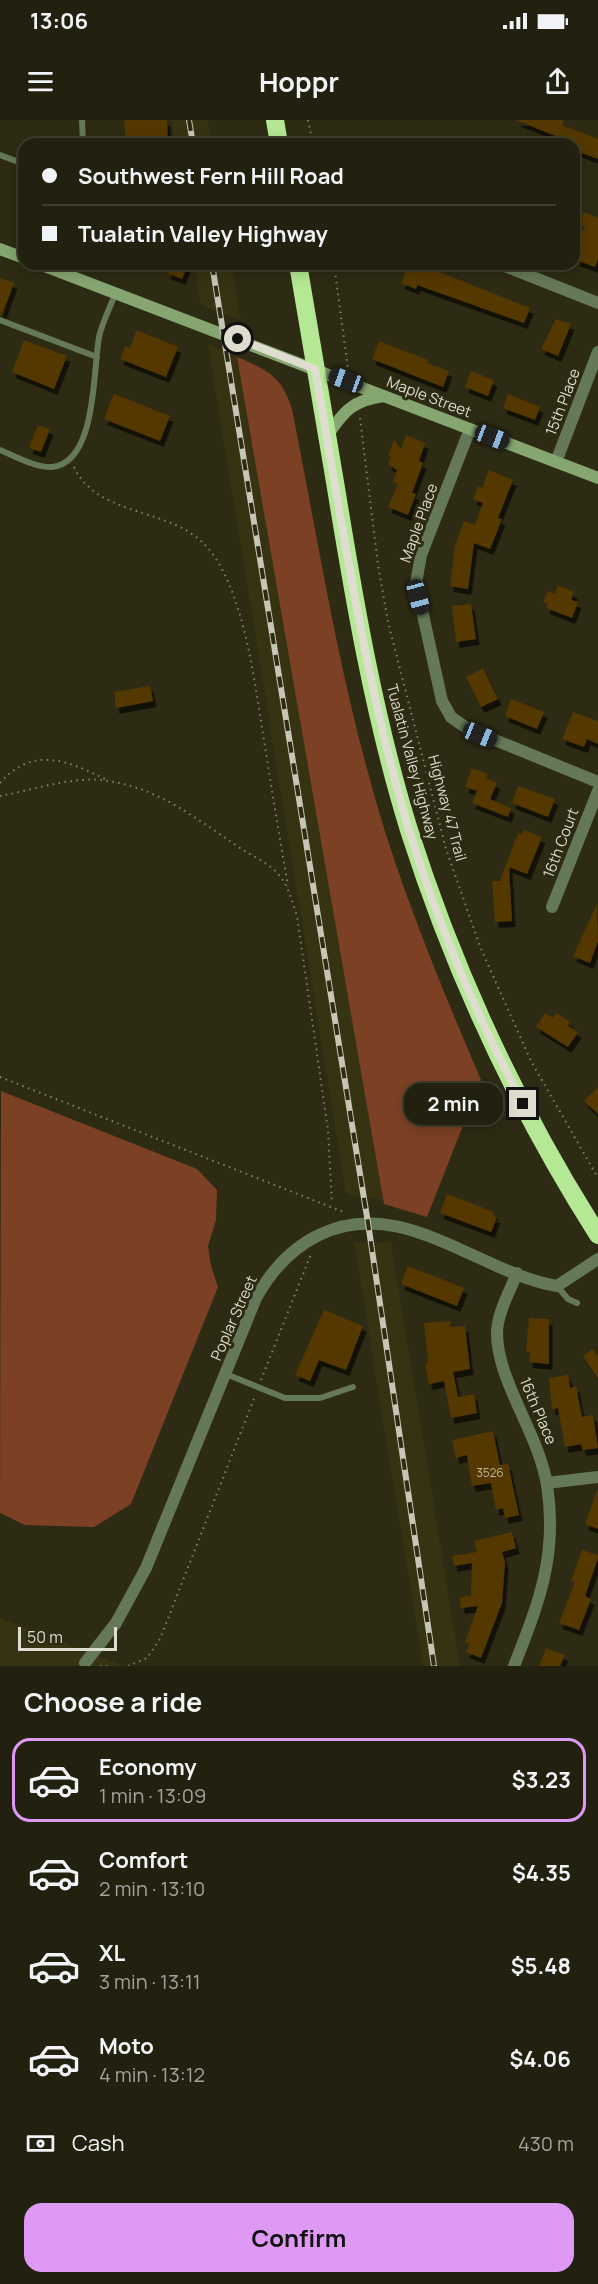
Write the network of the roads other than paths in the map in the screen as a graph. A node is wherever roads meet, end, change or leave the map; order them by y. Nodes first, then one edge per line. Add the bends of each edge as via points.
1 (82, 120) edge
2 (275, 120) edge
3 (83, 138) edge
4 (278, 138) edge
5 (0, 155) edge
6 (18, 162) edge
7 (0, 249) edge
8 (18, 256) edge
9 (54, 270) edge
10 (299, 270) edge
11 (515, 270) edge
12 (115, 294) junction
13 (598, 303) edge
14 (0, 321) edge
15 (598, 352) edge
16 (97, 357) junction
17 (315, 369) junction
18 (385, 396) junction
19 (470, 429) junction
20 (327, 436) junction
21 (0, 450) edge
22 (556, 462) junction
23 (598, 478) edge
24 (598, 782) edge
25 (598, 791) edge
26 (552, 907) dead end
27 (598, 1234) edge
28 (598, 1258) edge
29 (517, 1273) junction
30 (557, 1286) junction
31 (577, 1303) dead end
32 (226, 1374) junction
33 (353, 1387) dead end
34 (598, 1477) edge
35 (547, 1483) junction
36 (85, 1665) edge
37 (514, 1666) edge

1 - 3 lane
2 - 4 highway
5 - 6 lane
7 - 8 street
9 - 12 street, Maple Street
10 - 17 highway, Tualatin Valley Highway
11 - 13 street
12 - 16 lane via 99,336
12 - 17 street, Maple Street
14 - 16 lane
15 - 22 street, 15th Place
16 - 21 lane via 88,423 78,452 71,459 43,466
17 - 18 street, Maple Street
17 - 20 highway, Tualatin Valley Highway
18 - 19 street, Maple Street
18 - 20 street via 357,402
19 - 22 street, Maple Street
19 - 24 street, Maple Place via 417,569 418,597 442,701 458,723 474,732
20 - 27 highway, Tualatin Valley Highway via 367,660 409,829 484,1024 557,1166
22 - 23 street, Maple Street
25 - 26 street, 16th Court
28 - 30 street
29 - 30 street, Poplar Street
29 - 32 street, Poplar Street via 410,1230 381,1224 330,1229 306,1241 268,1276
29 - 35 street, 16th Place via 499,1321 498,1346 510,1387 539,1451
30 - 31 lane
32 - 33 lane via 285,1398 320,1398
32 - 36 street, Poplar Street via 147,1568 116,1623
34 - 35 street
35 - 37 street, 16th Place via 552,1523 549,1562 540,1603

